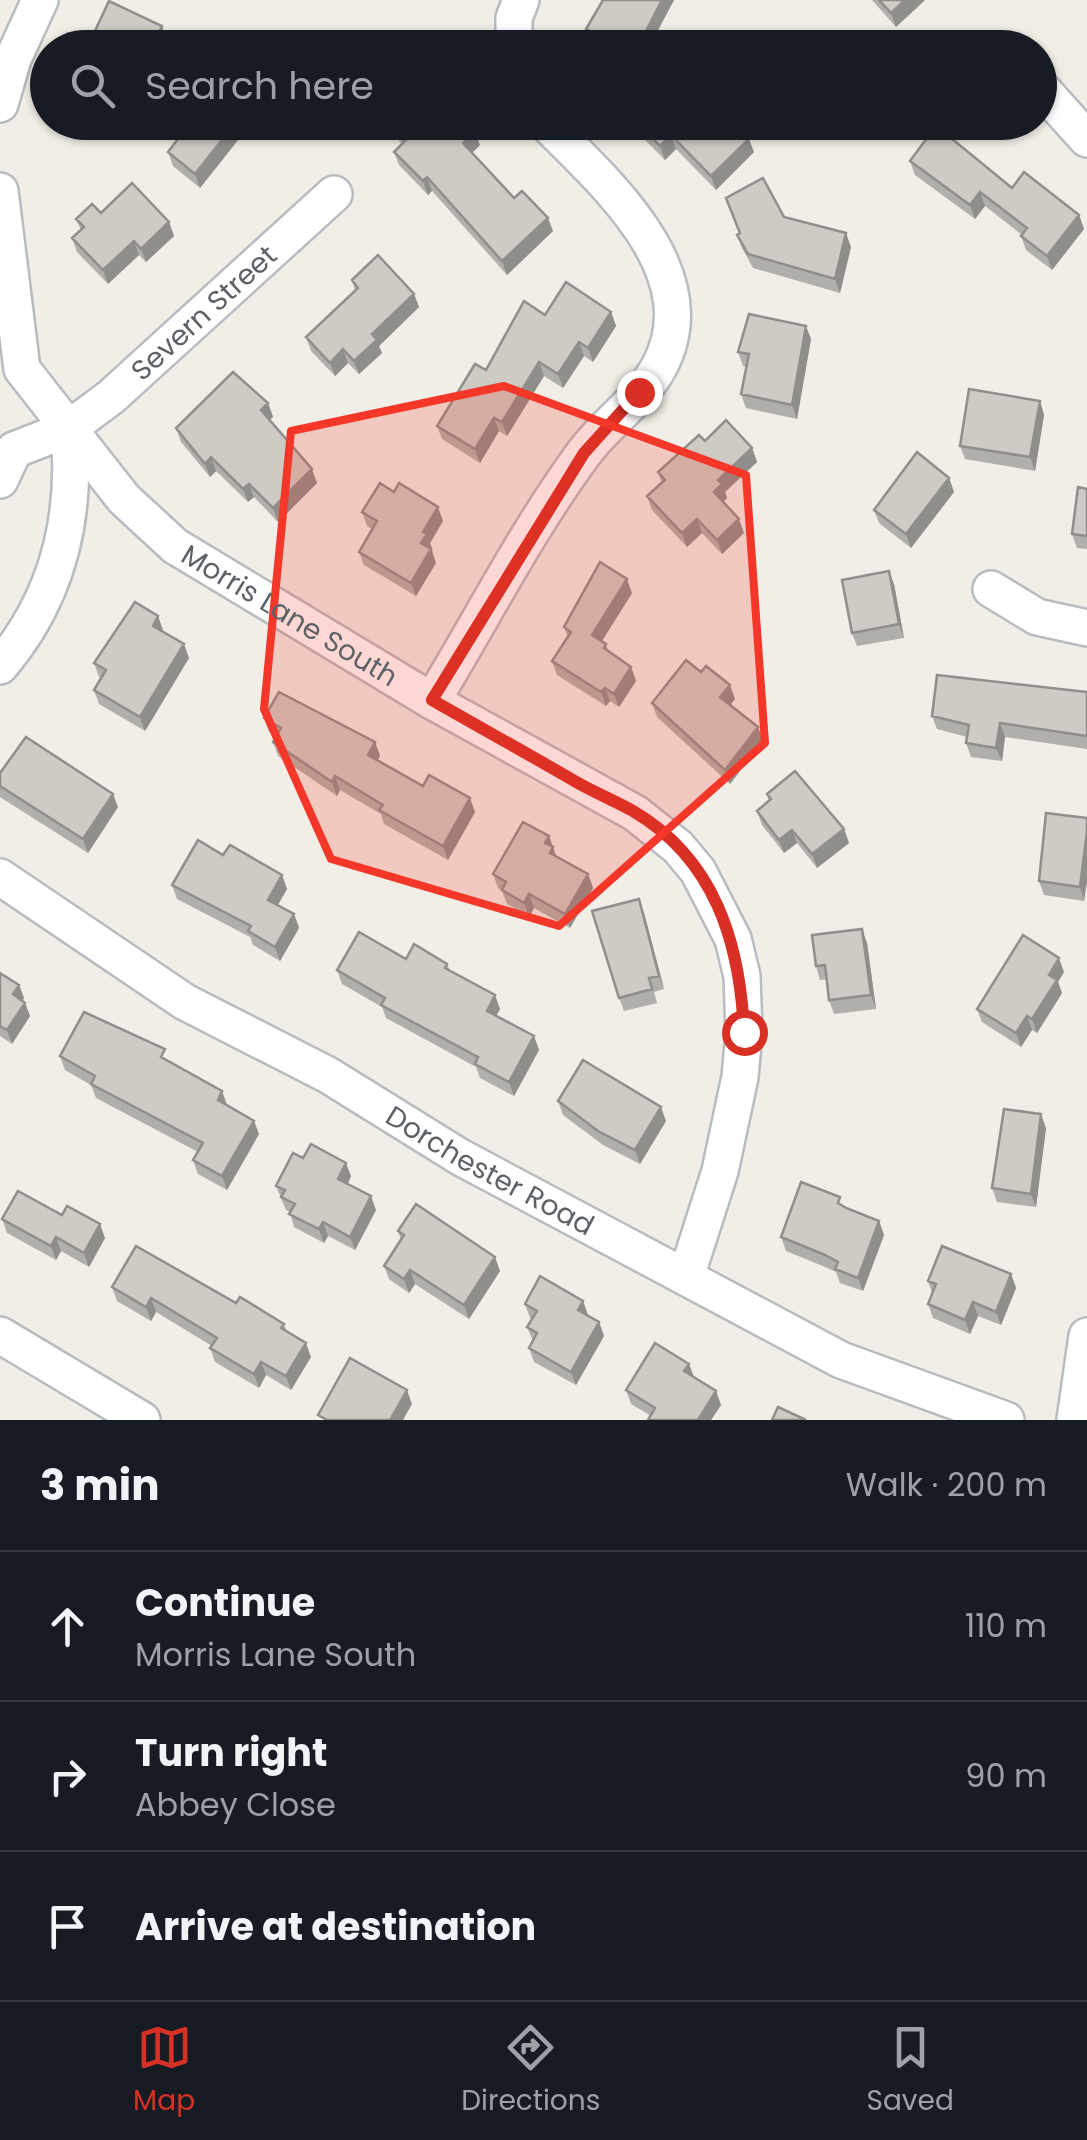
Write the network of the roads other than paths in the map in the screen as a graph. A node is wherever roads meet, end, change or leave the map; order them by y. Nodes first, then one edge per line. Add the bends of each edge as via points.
1 (40, 0) edge
2 (522, 0) edge
3 (514, 30) edge
4 (0, 104) edge
5 (1057, 106) edge
6 (1087, 139) edge
7 (563, 140) edge
8 (0, 191) edge
9 (334, 194) dead end
10 (68, 429) junction
11 (0, 480) edge
12 (991, 590) dead end
13 (1087, 628) edge
14 (0, 666) edge
15 (432, 700) junction
16 (0, 877) edge
17 (686, 1277) junction
18 (0, 1334) edge
19 (1087, 1336) edge
20 (142, 1420) edge
21 (1006, 1420) edge
22 (1075, 1420) edge

1 - 4 street
2 - 3 street
5 - 6 street
7 - 15 street via 646,235 664,280 670,340 658,369 584,453
8 - 10 street, Morris Lane South via 22,369
9 - 10 street, Severn Street
10 - 11 street, Severn Street via 22,444
10 - 14 street via 73,482 67,532 49,588
10 - 15 street, Morris Lane South via 124,500 176,546
12 - 13 street via 1037,617
15 - 17 street, Morris Lane South via 636,812 698,871 734,939 742,976 740,1077 720,1172
16 - 17 street, Dorchester Road via 185,1002
17 - 21 street, Dorchester Road via 841,1360
18 - 20 street
19 - 22 street

